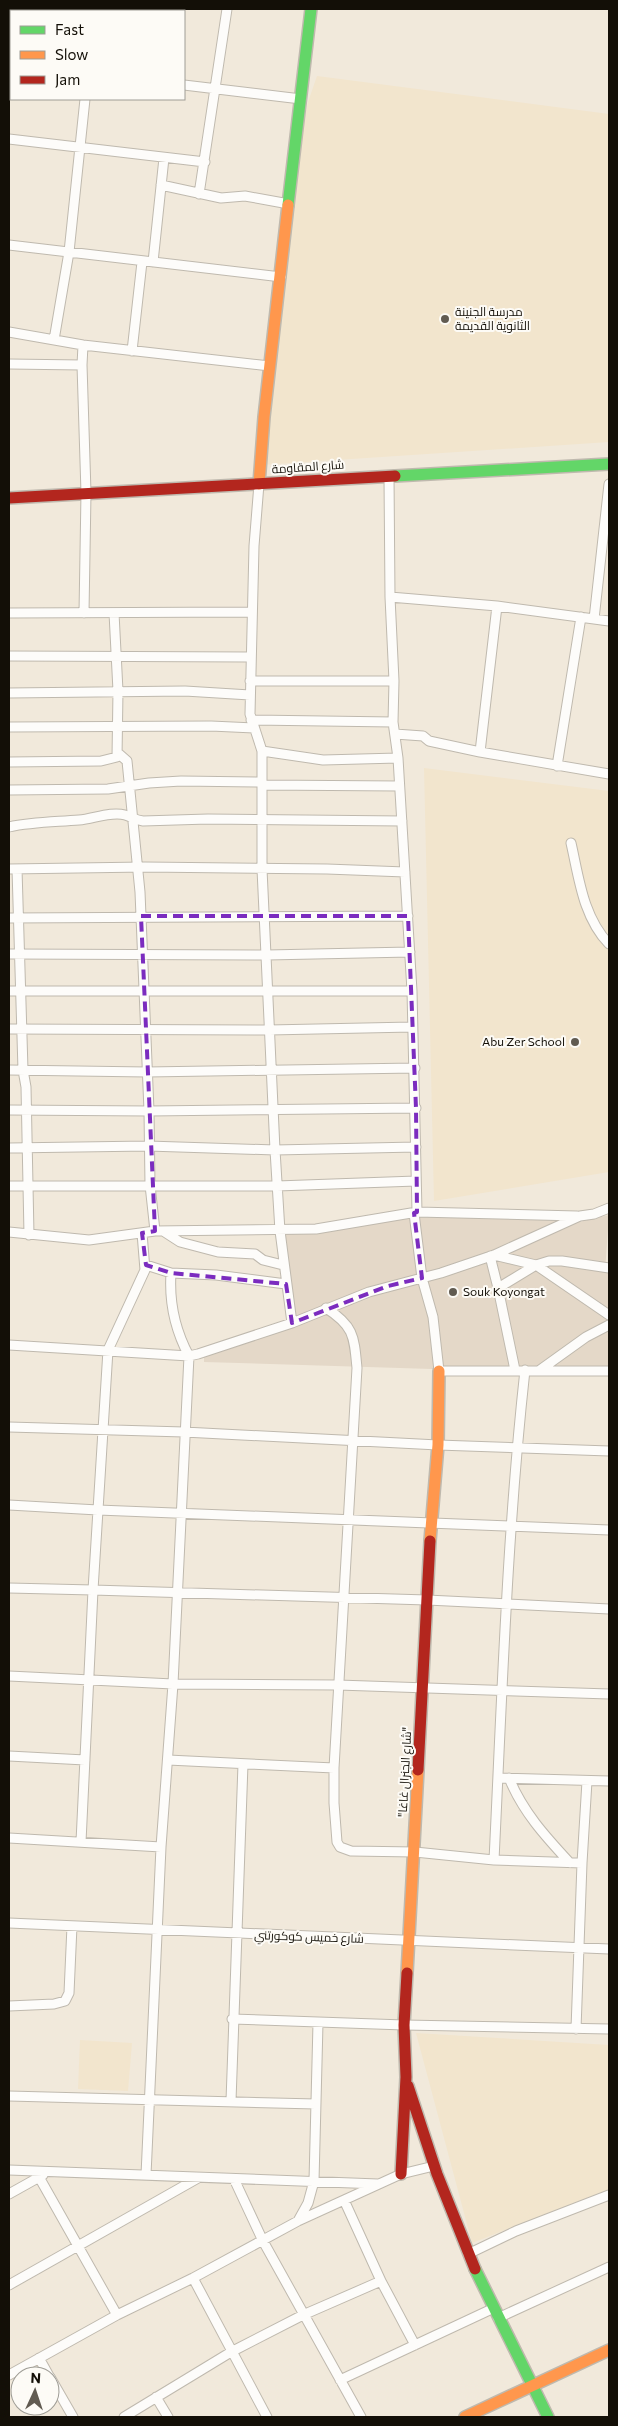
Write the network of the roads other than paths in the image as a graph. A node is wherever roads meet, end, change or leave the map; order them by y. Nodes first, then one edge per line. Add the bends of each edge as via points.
1 (227, 9) edge
2 (311, 9) edge
3 (185, 85) edge
4 (216, 89) junction
5 (301, 99) junction
6 (85, 100) edge
7 (9, 139) edge
8 (80, 147) junction
9 (164, 158) junction
10 (205, 162) junction
11 (161, 185) junction
12 (199, 194) junction
13 (289, 204) junction
14 (9, 245) edge
15 (69, 252) junction
16 (142, 262) junction
17 (153, 262) junction
18 (281, 277) junction
19 (9, 332) edge
20 (54, 340) junction
21 (83, 345) junction
22 (132, 351) junction
23 (9, 364) edge
24 (82, 365) junction
25 (270, 366) junction
26 (609, 464) edge
27 (389, 476) junction
28 (259, 484) junction
29 (609, 484) edge
30 (86, 493) junction
31 (9, 498) edge
32 (390, 597) junction
33 (497, 606) junction
34 (252, 612) junction
35 (9, 613) edge
36 (84, 613) junction
37 (114, 613) junction
38 (581, 617) junction
39 (594, 619) junction
40 (609, 621) edge
41 (9, 656) edge
42 (116, 656) junction
43 (250, 657) junction
44 (250, 681) junction
45 (394, 681) junction
46 (118, 691) junction
47 (9, 693) edge
48 (250, 695) junction
49 (393, 722) junction
50 (253, 724) junction
51 (9, 728) edge
52 (118, 728) junction
53 (395, 734) junction
54 (262, 751) junction
55 (480, 752) junction
56 (119, 754) junction
57 (398, 758) junction
58 (9, 762) edge
59 (557, 766) junction
60 (609, 774) edge
61 (262, 784) junction
62 (399, 786) junction
63 (129, 788) junction
64 (9, 790) edge
65 (133, 820) junction
66 (262, 820) junction
67 (402, 821) junction
68 (9, 827) edge
69 (571, 843) dead end
70 (136, 867) junction
71 (13, 869) edge
72 (262, 869) junction
73 (405, 872) junction
74 (141, 916) junction
75 (408, 916) junction
76 (266, 917) junction
77 (14, 918) edge
78 (609, 944) edge
79 (410, 952) junction
80 (13, 954) edge
81 (141, 954) junction
82 (267, 955) junction
83 (412, 990) junction
84 (9, 991) edge
85 (20, 991) junction
86 (143, 991) junction
87 (268, 992) junction
88 (412, 1027) junction
89 (9, 1029) edge
90 (22, 1029) junction
91 (144, 1029) junction
92 (269, 1030) junction
93 (415, 1068) junction
94 (9, 1070) edge
95 (23, 1070) junction
96 (147, 1072) junction
97 (272, 1072) junction
98 (416, 1108) junction
99 (273, 1109) junction
100 (9, 1110) edge
101 (26, 1110) junction
102 (149, 1111) junction
103 (148, 1146) junction
104 (416, 1147) junction
105 (9, 1148) edge
106 (26, 1148) junction
107 (275, 1150) junction
108 (416, 1181) junction
109 (150, 1185) junction
110 (9, 1186) edge
111 (28, 1186) junction
112 (278, 1186) junction
113 (609, 1208) edge
114 (416, 1213) junction
115 (580, 1216) junction
116 (159, 1231) junction
117 (280, 1231) junction
118 (9, 1232) edge
119 (142, 1233) junction
120 (29, 1235) junction
121 (492, 1255) junction
122 (283, 1264) junction
123 (146, 1265) junction
124 (536, 1265) junction
125 (609, 1268) edge
126 (171, 1273) junction
127 (422, 1278) junction
128 (286, 1284) junction
129 (498, 1288) junction
130 (326, 1308) junction
131 (609, 1315) edge
132 (292, 1322) junction
133 (609, 1325) edge
134 (9, 1345) edge
135 (108, 1350) junction
136 (189, 1356) junction
137 (515, 1370) junction
138 (525, 1370) junction
139 (540, 1370) junction
140 (440, 1371) junction
141 (609, 1371) edge
142 (9, 1427) edge
143 (102, 1429) junction
144 (184, 1432) junction
145 (352, 1441) junction
146 (438, 1446) junction
147 (516, 1448) junction
148 (609, 1451) edge
149 (9, 1505) edge
150 (98, 1510) junction
151 (181, 1514) junction
152 (348, 1518) junction
153 (431, 1522) junction
154 (511, 1526) junction
155 (609, 1530) edge
156 (9, 1588) edge
157 (93, 1590) junction
158 (177, 1594) junction
159 (345, 1598) junction
160 (427, 1600) junction
161 (507, 1605) junction
162 (609, 1609) edge
163 (9, 1676) edge
164 (90, 1680) junction
165 (173, 1684) junction
166 (338, 1685) junction
167 (423, 1687) junction
168 (503, 1690) junction
169 (609, 1694) edge
170 (9, 1756) edge
171 (85, 1760) junction
172 (168, 1760) junction
173 (243, 1764) junction
174 (334, 1768) junction
175 (498, 1778) junction
176 (509, 1778) junction
177 (587, 1781) junction
178 (609, 1781) edge
179 (9, 1838) edge
180 (82, 1842) junction
181 (161, 1847) junction
182 (415, 1852) junction
183 (494, 1860) junction
184 (570, 1863) junction
185 (582, 1863) junction
186 (9, 1923) edge
187 (72, 1926) junction
188 (157, 1930) junction
189 (236, 1934) junction
190 (410, 1941) junction
191 (579, 1948) junction
192 (609, 1949) edge
193 (9, 2006) edge
194 (232, 2019) junction
195 (318, 2022) junction
196 (404, 2025) junction
197 (576, 2029) junction
198 (609, 2029) edge
199 (406, 2077) junction
200 (9, 2096) edge
201 (150, 2099) junction
202 (230, 2101) junction
203 (316, 2104) junction
204 (434, 2166) junction
205 (9, 2170) edge
206 (49, 2171) junction
207 (401, 2174) junction
208 (146, 2175) junction
209 (39, 2177) junction
210 (199, 2177) junction
211 (234, 2179) junction
212 (314, 2181) junction
213 (382, 2184) junction
214 (9, 2194) edge
215 (609, 2195) edge
216 (344, 2200) junction
217 (298, 2222) junction
218 (263, 2241) junction
219 (78, 2246) junction
220 (468, 2254) junction
221 (609, 2267) edge
222 (193, 2278) junction
223 (382, 2281) junction
224 (9, 2285) edge
225 (496, 2313) junction
226 (117, 2315) junction
227 (303, 2315) junction
228 (416, 2346) junction
229 (609, 2350) edge
230 (231, 2352) junction
231 (39, 2358) junction
232 (44, 2366) edge
233 (9, 2375) edge
234 (340, 2380) junction
235 (531, 2385) junction
236 (60, 2394) edge
237 (156, 2397) junction
238 (73, 2417) edge
239 (124, 2417) edge
240 (168, 2417) edge
241 (267, 2417) edge
242 (362, 2417) edge
243 (466, 2417) edge
244 (548, 2417) edge

1 - 4 street
2 - 5 main road
3 - 4 street
4 - 5 street
4 - 10 street
5 - 13 main road
6 - 8 street
7 - 8 street
8 - 9 street
8 - 15 street
9 - 10 street
9 - 11 street
10 - 12 street
11 - 12 street
11 - 17 street
12 - 13 street via 221,198 245,196
13 - 18 main road
14 - 15 street
15 - 16 street
15 - 20 street
16 - 17 street
16 - 22 street
17 - 18 street
18 - 25 main road
19 - 20 street
20 - 21 street
21 - 22 street
21 - 24 street
22 - 25 street
23 - 24 street
24 - 30 street
25 - 28 main road
26 - 27 main road, شارع المقاومة
27 - 28 main road, شارع المقاومة
27 - 32 street
28 - 30 main road, شارع المقاومة
28 - 34 street
29 - 39 street
30 - 31 main road, شارع المقاومة
30 - 36 street
32 - 33 street
32 - 45 street
33 - 38 street
33 - 55 street
34 - 37 street
34 - 43 street
35 - 36 street
36 - 37 street
37 - 42 street
38 - 39 street
38 - 59 street
39 - 40 street
41 - 42 street
42 - 43 street
42 - 46 street
43 - 44 street
44 - 45 street
44 - 48 street
45 - 49 street
46 - 47 street
46 - 48 street
46 - 52 street
48 - 50 street
49 - 50 street
49 - 53 street
50 - 52 street
50 - 54 street
51 - 52 street
52 - 56 street
53 - 55 street via 423,736 429,741
53 - 57 street
54 - 57 street via 323,760
54 - 61 street
55 - 59 street
56 - 58 street via 110,760
56 - 63 street via 126,761
57 - 62 street
59 - 60 street
61 - 62 street
61 - 63 street via 156,782
61 - 66 street
62 - 67 street
63 - 64 street
63 - 65 street
65 - 66 street
65 - 68 street via 116,814
65 - 70 street
66 - 67 street
66 - 72 street
67 - 73 street
69 - 78 street via 591,919
70 - 71 street
70 - 72 street
70 - 74 street
71 - 77 street
72 - 73 street
72 - 76 street
73 - 75 street
74 - 76 street
74 - 77 street
74 - 81 street
75 - 76 street
75 - 79 street
76 - 82 street
77 - 80 street
79 - 82 street
79 - 83 street
80 - 81 street
80 - 85 street
81 - 82 street
81 - 86 street
82 - 87 street
83 - 87 street
83 - 88 street
84 - 85 street
85 - 86 street
85 - 90 street
86 - 87 street
86 - 91 street
87 - 92 street
88 - 92 street
88 - 93 street
89 - 90 street
90 - 91 street
90 - 95 street
91 - 92 street
91 - 96 street
92 - 97 street
93 - 97 street
93 - 98 street
94 - 95 street
95 - 96 street
95 - 101 street
96 - 97 street
96 - 102 street
97 - 99 street
98 - 99 street
98 - 104 street
99 - 102 street
99 - 107 street
100 - 101 street
101 - 102 street
101 - 106 street
102 - 103 street
103 - 106 street
103 - 107 street
103 - 109 street
104 - 107 street
104 - 108 street
105 - 106 street
106 - 111 street
107 - 112 street
108 - 112 street
108 - 114 street
109 - 111 street
109 - 112 street
109 - 116 street
110 - 111 street
111 - 120 street
112 - 117 street
113 - 115 street
114 - 115 street
114 - 117 street via 339,1227
114 - 127 street
115 - 121 street
116 - 117 street
116 - 119 street
116 - 122 street via 180,1242 218,1252 254,1254 262,1260
117 - 122 street
118 - 120 street
119 - 120 street via 89,1240
119 - 123 street
121 - 124 street
121 - 127 street
121 - 129 street
122 - 128 street
123 - 126 street
123 - 135 street via 144,1276
124 - 125 street via 562,1261
124 - 129 street
124 - 131 street
126 - 128 street
126 - 136 street via 178,1336
127 - 130 street via 388,1286
127 - 140 street via 433,1317
128 - 132 street
129 - 137 street
130 - 132 street
130 - 145 street via 345,1321 354,1341 357,1368
132 - 136 street
133 - 139 street via 586,1337
134 - 135 street
135 - 136 street
135 - 143 street
136 - 144 street
137 - 138 street
137 - 140 street
138 - 139 street
138 - 147 street
139 - 141 street
140 - 146 main road, "شارع الجنرال غاغا"
142 - 143 street
143 - 144 street
143 - 150 street
144 - 145 street
144 - 151 street
145 - 146 street
145 - 152 street
146 - 147 street
146 - 153 main road, "شارع الجنرال غاغا"
147 - 148 street
147 - 154 street
149 - 150 street
150 - 151 street
150 - 157 street
151 - 152 street
151 - 158 street
152 - 153 street
152 - 159 street
153 - 154 street
153 - 160 main road, "شارع الجنرال غاغا"
154 - 155 street
154 - 161 street
156 - 157 street
157 - 158 street
157 - 164 street
158 - 159 street
158 - 165 street
159 - 160 street
159 - 166 street
160 - 161 street
160 - 167 main road, "شارع الجنرال غاغا"
161 - 162 street
161 - 168 street
163 - 164 street
164 - 165 street
164 - 171 street
165 - 166 street
165 - 172 street
166 - 167 street
166 - 174 street
167 - 168 street
167 - 182 main road, "شارع الجنرال غاغا"
168 - 169 street
168 - 175 street
170 - 171 street
171 - 180 street
172 - 173 street
172 - 181 street
173 - 174 street
173 - 189 street
174 - 182 street via 336,1838 340,1847 351,1851
175 - 176 street
175 - 183 street
176 - 177 street
176 - 184 street via 524,1810
177 - 178 street
177 - 185 street
179 - 180 street
180 - 181 street
181 - 188 street
182 - 183 street
182 - 190 main road, "شارع الجنرال غاغا"
183 - 184 street
184 - 185 street
185 - 191 street
186 - 187 street, شارع خميس كوكورتني
187 - 188 street, شارع خميس كوكورتني
187 - 193 street via 66,2000 54,2004
188 - 189 street, شارع خميس كوكورتني
188 - 201 street
189 - 190 street, شارع خميس كوكورتني
189 - 194 street
190 - 191 street, شارع خميس كوكورتني
190 - 196 main road, "شارع الجنرال غاغا"
191 - 192 street, شارع خميس كوكورتني
191 - 197 street
194 - 195 street
194 - 202 street
195 - 196 street
195 - 203 street
196 - 197 street
196 - 199 main road, "شارع الجنرال غاغا"
197 - 198 street
199 - 204 main road
199 - 207 main road, "شارع الجنرال غاغا"
200 - 201 street
201 - 202 street
201 - 208 street
202 - 203 street
203 - 212 street
204 - 207 street
204 - 220 main road
205 - 206 street
206 - 208 street
206 - 209 street
207 - 213 street
208 - 210 street
209 - 214 street
209 - 219 street
210 - 211 street
210 - 219 street
211 - 212 street
211 - 218 street
212 - 213 street
212 - 217 street
213 - 216 street
215 - 220 street
216 - 217 street
216 - 223 street
217 - 218 street
218 - 222 street
218 - 227 street
219 - 224 street
219 - 226 street
220 - 225 main road
221 - 225 street
222 - 226 street
222 - 230 street
223 - 227 street
223 - 228 street
225 - 228 street
225 - 235 main road
226 - 231 street
227 - 230 street
227 - 234 street
228 - 234 street
229 - 235 main road
230 - 237 street
230 - 241 street
231 - 232 street
231 - 233 street
234 - 242 street
235 - 243 main road
235 - 244 main road
236 - 238 street
237 - 239 street
237 - 240 street

